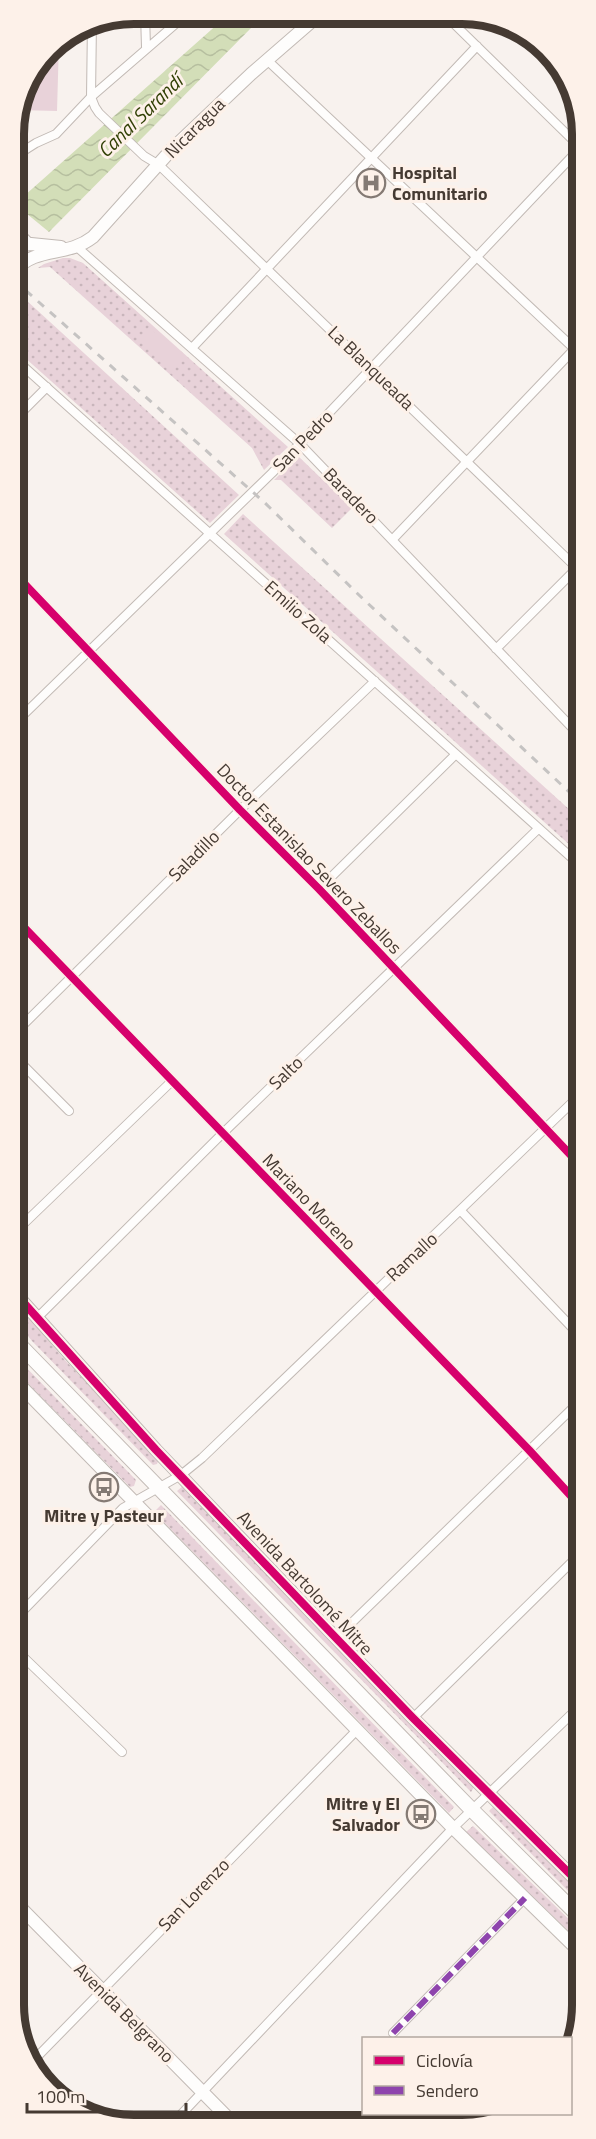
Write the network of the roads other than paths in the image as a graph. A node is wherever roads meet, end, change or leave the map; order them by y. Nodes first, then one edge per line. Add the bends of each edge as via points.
1 (145, 24) edge
2 (175, 24) edge
3 (309, 24) edge
4 (454, 24) edge
5 (92, 32) edge
6 (477, 46) junction
7 (146, 47) junction
8 (267, 60) junction
9 (91, 97) junction
10 (572, 139) edge
11 (36, 143) junction
12 (24, 145) edge
13 (24, 151) edge
14 (572, 157) edge
15 (371, 158) junction
16 (159, 165) junction
17 (24, 237) edge
18 (31, 244) junction
19 (24, 245) edge
20 (76, 248) junction
21 (476, 257) junction
22 (24, 262) edge
23 (266, 268) junction
24 (193, 347) junction
25 (572, 347) edge
26 (572, 351) edge
27 (24, 367) edge
28 (372, 370) junction
29 (47, 387) junction
30 (24, 410) edge
31 (300, 444) junction
32 (467, 461) junction
33 (210, 533) junction
34 (393, 539) junction
35 (572, 560) edge
36 (572, 576) edge
37 (24, 584) edge
38 (496, 649) junction
39 (88, 652) junction
40 (375, 681) junction
41 (24, 714) edge
42 (572, 728) edge
43 (455, 755) junction
44 (240, 810) junction
45 (538, 829) junction
46 (572, 858) edge
47 (319, 889) junction
48 (24, 928) edge
49 (394, 968) junction
50 (72, 978) junction
51 (24, 1024) edge
52 (24, 1066) edge
53 (172, 1081) junction
54 (572, 1102) edge
55 (69, 1111) dead end
56 (545, 1128) junction
57 (222, 1134) junction
58 (572, 1156) edge
59 (461, 1211) junction
60 (24, 1223) edge
61 (375, 1292) junction
62 (24, 1304) edge
63 (36, 1319) junction
64 (572, 1328) edge
65 (24, 1350) edge
66 (24, 1389) edge
67 (572, 1409) edge
68 (529, 1450) junction
69 (181, 1475) junction
70 (158, 1488) junction
71 (572, 1497) edge
72 (134, 1501) junction
73 (572, 1562) edge
74 (24, 1610) edge
75 (336, 1638) junction
76 (24, 1658) edge
77 (572, 1714) edge
78 (413, 1718) junction
79 (357, 1730) junction
80 (122, 1752) dead end
81 (490, 1793) junction
82 (472, 1810) junction
83 (453, 1828) junction
84 (572, 1876) edge
85 (525, 1898) junction
86 (572, 1909) edge
87 (24, 1911) edge
88 (572, 1944) edge
89 (101, 1991) junction
90 (393, 2032) dead end
91 (37, 2057) edge
92 (203, 2093) junction
93 (182, 2115) edge
94 (225, 2115) edge

1 - 7 street
2 - 7 street
3 - 8 street, Nicaragua
4 - 6 street
5 - 9 street
6 - 10 street
6 - 15 street
7 - 9 street
8 - 15 street
8 - 16 street, Nicaragua
9 - 11 street via 62,129
9 - 16 street, La Blanqueada via 99,113 144,156
11 - 12 street
11 - 13 street
14 - 21 street, San Pedro
15 - 21 street
15 - 23 street
16 - 20 street, Nicaragua via 103,228
16 - 23 street, La Blanqueada
17 - 18 street
18 - 19 street
18 - 20 street
20 - 22 street
20 - 24 street, Baradero
21 - 25 street
21 - 28 street, San Pedro
23 - 24 street
23 - 28 street, La Blanqueada
24 - 31 street, Baradero
26 - 32 street
27 - 29 street, Emilio Zola
28 - 31 street, San Pedro
28 - 32 street, La Blanqueada
29 - 30 street
29 - 33 street, Emilio Zola
31 - 33 street, San Pedro
31 - 34 street, Baradero
32 - 34 street
32 - 35 street, La Blanqueada
33 - 39 street, San Pedro
33 - 40 street, Emilio Zola
34 - 38 street, Baradero
36 - 38 street
37 - 39 street, Doctor Estanislao Severo Zeballos
38 - 42 street, Baradero
39 - 41 street, San Pedro
39 - 44 street, Doctor Estanislao Severo Zeballos
40 - 43 street, Emilio Zola
40 - 44 street, Saladillo
43 - 45 street, Emilio Zola
43 - 47 street
44 - 47 street, Doctor Estanislao Severo Zeballos
44 - 50 street, Saladillo
45 - 46 street, Emilio Zola
45 - 49 street, Salto
47 - 49 street, Doctor Estanislao Severo Zeballos
48 - 50 street, Mariano Moreno
49 - 56 street, Doctor Estanislao Severo Zeballos
49 - 57 street, Salto
50 - 51 street, Saladillo
50 - 53 street, Mariano Moreno
52 - 55 street
53 - 57 street, Mariano Moreno
53 - 60 street
54 - 56 street, Ramallo
56 - 58 street, Doctor Estanislao Severo Zeballos
56 - 59 street, Ramallo
57 - 61 street, Mariano Moreno
57 - 63 street, Salto
59 - 61 street, Ramallo
59 - 64 street
61 - 68 street, Mariano Moreno
61 - 69 street, Ramallo
62 - 63 street, Avenida Bartolomé Mitre
63 - 69 street, Avenida Bartolomé Mitre
65 - 70 main road, Avenida Bartolomé Mitre
66 - 72 street
67 - 68 street
68 - 71 street, Mariano Moreno
68 - 75 street
69 - 70 street, Ramallo
69 - 75 street, Avenida Bartolomé Mitre
70 - 72 street, Ramallo
70 - 82 main road, Avenida Bartolomé Mitre
72 - 74 street, Ramallo
72 - 79 street
73 - 78 street
75 - 78 street, Avenida Bartolomé Mitre
76 - 80 street
77 - 81 street
78 - 81 street, Avenida Bartolomé Mitre
79 - 83 street
79 - 89 street, San Lorenzo
81 - 82 street
81 - 84 street, Avenida Bartolomé Mitre
82 - 83 street
82 - 86 main road, Avenida Bartolomé Mitre
83 - 85 street
83 - 92 street
85 - 88 street
85 - 90 street
87 - 89 street, Avenida Belgrano
89 - 91 street, San Lorenzo
89 - 92 street, Avenida Belgrano
92 - 93 street
92 - 94 street, Avenida Belgrano

